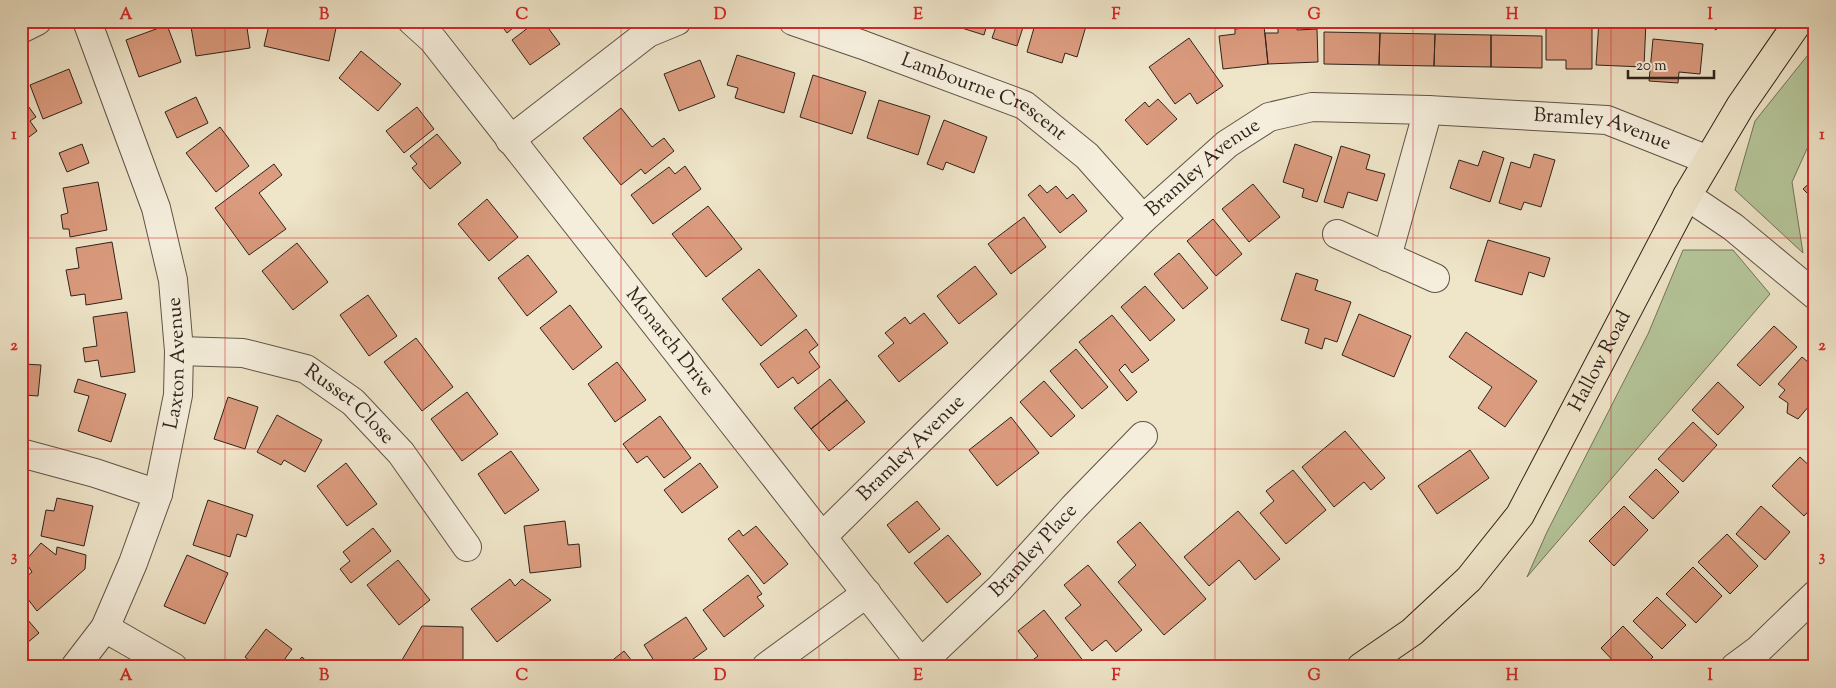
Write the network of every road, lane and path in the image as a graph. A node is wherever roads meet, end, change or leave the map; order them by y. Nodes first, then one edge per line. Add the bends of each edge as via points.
1 (37, 21) edge
2 (87, 21) edge
3 (412, 21) edge
4 (677, 21) edge
5 (793, 21) edge
6 (1799, 21) edge
7 (21, 29) edge
8 (1428, 110) junction
9 (510, 140) junction
10 (1708, 160) junction
11 (1687, 196) junction
12 (1143, 219) junction
13 (1337, 234) dead end
14 (1386, 257) junction
15 (1435, 278) dead end
16 (1815, 295) edge
17 (179, 351) junction
18 (1143, 436) dead end
19 (21, 453) edge
20 (158, 494) junction
21 (822, 537) junction
22 (466, 547) dead end
23 (867, 593) junction
24 (1815, 595) edge
25 (105, 628) junction
26 (922, 665) edge
27 (75, 667) edge
28 (173, 667) edge
29 (766, 667) edge
30 (1361, 667) edge
31 (1735, 667) edge

1 - 7 street
2 - 17 street, Laxton Avenue via 156,208 173,280
3 - 9 street, Monarch Drive via 433,40
4 - 9 street via 648,33
5 - 12 street, Lambourne Crescent via 1024,105 1087,156
6 - 10 main road, Hallow Road via 1741,105
8 - 10 street, Bramley Avenue via 1607,120
8 - 12 street, Bramley Avenue via 1312,107 1270,117 1227,144
8 - 14 street
9 - 21 street, Monarch Drive
10 - 11 main road, Hallow Road
11 - 16 street via 1733,227
11 - 30 main road, Hallow Road via 1520,515 1469,579 1412,632
12 - 21 street, Bramley Avenue
13 - 14 street
14 - 15 street
17 - 20 street, Laxton Avenue via 178,395
17 - 22 street, Russet Close via 243,354 306,369 353,402 400,453
18 - 26 street, Bramley Place via 1000,588
19 - 20 street
20 - 25 street, Laxton Avenue
21 - 23 street, Monarch Drive
23 - 26 street, Monarch Drive
23 - 29 street
24 - 31 street via 1758,650
25 - 27 street, Laxton Avenue
25 - 28 street

